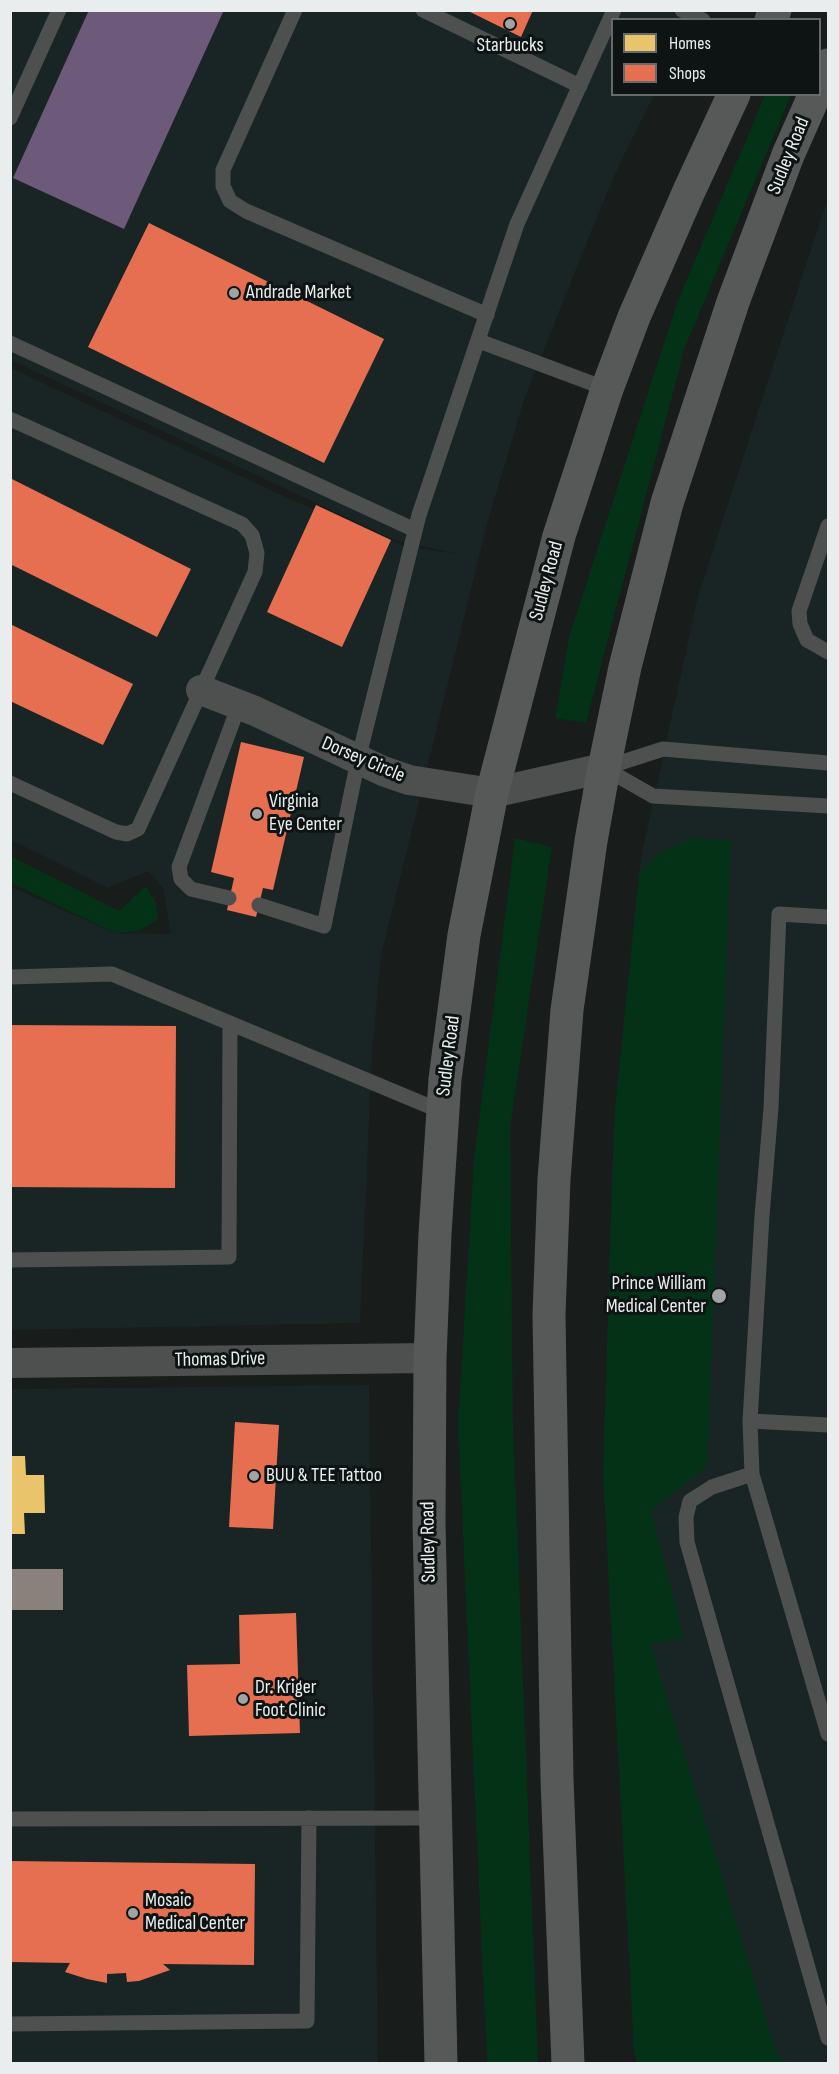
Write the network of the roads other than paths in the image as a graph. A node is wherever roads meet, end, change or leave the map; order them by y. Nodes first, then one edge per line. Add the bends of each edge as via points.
1 (59, 10) edge
2 (295, 10) edge
3 (423, 10) edge
4 (682, 10) edge
5 (699, 18) edge
6 (611, 19) edge
7 (828, 65) edge
8 (821, 81) edge
9 (580, 86) junction
10 (733, 96) edge
11 (814, 96) edge
12 (10, 118) edge
13 (487, 315) junction
14 (479, 340) junction
15 (10, 343) edge
16 (607, 389) junction
17 (10, 419) edge
18 (828, 526) edge
19 (416, 530) junction
20 (828, 652) edge
21 (201, 690) junction
22 (239, 705) junction
23 (358, 760) junction
24 (828, 763) edge
25 (604, 768) junction
26 (10, 783) edge
27 (492, 793) junction
28 (828, 806) edge
29 (230, 898) dead end
30 (259, 906) dead end
31 (828, 917) edge
32 (10, 976) edge
33 (230, 1023) junction
34 (443, 1112) junction
35 (10, 1260) edge
36 (430, 1358) junction
37 (10, 1363) edge
38 (750, 1421) junction
39 (828, 1425) edge
40 (752, 1474) junction
41 (828, 1734) edge
42 (309, 1818) junction
43 (435, 1818) junction
44 (10, 1819) edge
45 (10, 2024) edge
46 (828, 2038) edge
47 (441, 2064) edge
48 (568, 2064) edge

1 - 12 lane
2 - 13 lane via 224,170 223,186 230,201
3 - 9 lane
4 - 5 lane
6 - 9 lane
7 - 8 main road
9 - 13 lane via 518,224
10 - 16 main road, Sudley Road via 670,233
11 - 25 main road, Sudley Road via 788,154 734,302 667,503
13 - 14 lane
14 - 16 lane
14 - 19 lane
15 - 19 lane
16 - 27 main road, Sudley Road via 559,536
17 - 21 lane via 242,524 252,535 257,553 255,572
18 - 20 lane via 799,611 807,640
19 - 23 lane
21 - 22 street, Dorsey Circle
21 - 26 lane via 138,829 127,834 116,832
22 - 23 street, Dorsey Circle
22 - 29 lane via 179,867 181,879 191,889
23 - 27 street, Dorsey Circle via 409,780
23 - 30 lane via 324,926
24 - 25 lane via 663,749
25 - 27 street, Dorsey Circle
25 - 28 lane via 653,796
25 - 48 main road, Sudley Road via 567,1010 549,1315 557,1779
27 - 34 main road, Sudley Road via 464,935
31 - 38 lane via 779,914 771,1108
32 - 33 lane via 112,974
33 - 34 lane
33 - 35 lane via 229,1257
34 - 36 main road, Sudley Road
36 - 37 street, Thomas Drive
36 - 43 main road, Sudley Road
38 - 39 lane
38 - 40 lane
40 - 41 lane
40 - 46 lane via 712,1488 690,1501 687,1542
42 - 43 lane
42 - 44 lane
42 - 45 lane via 307,2021
43 - 47 main road, Sudley Road

